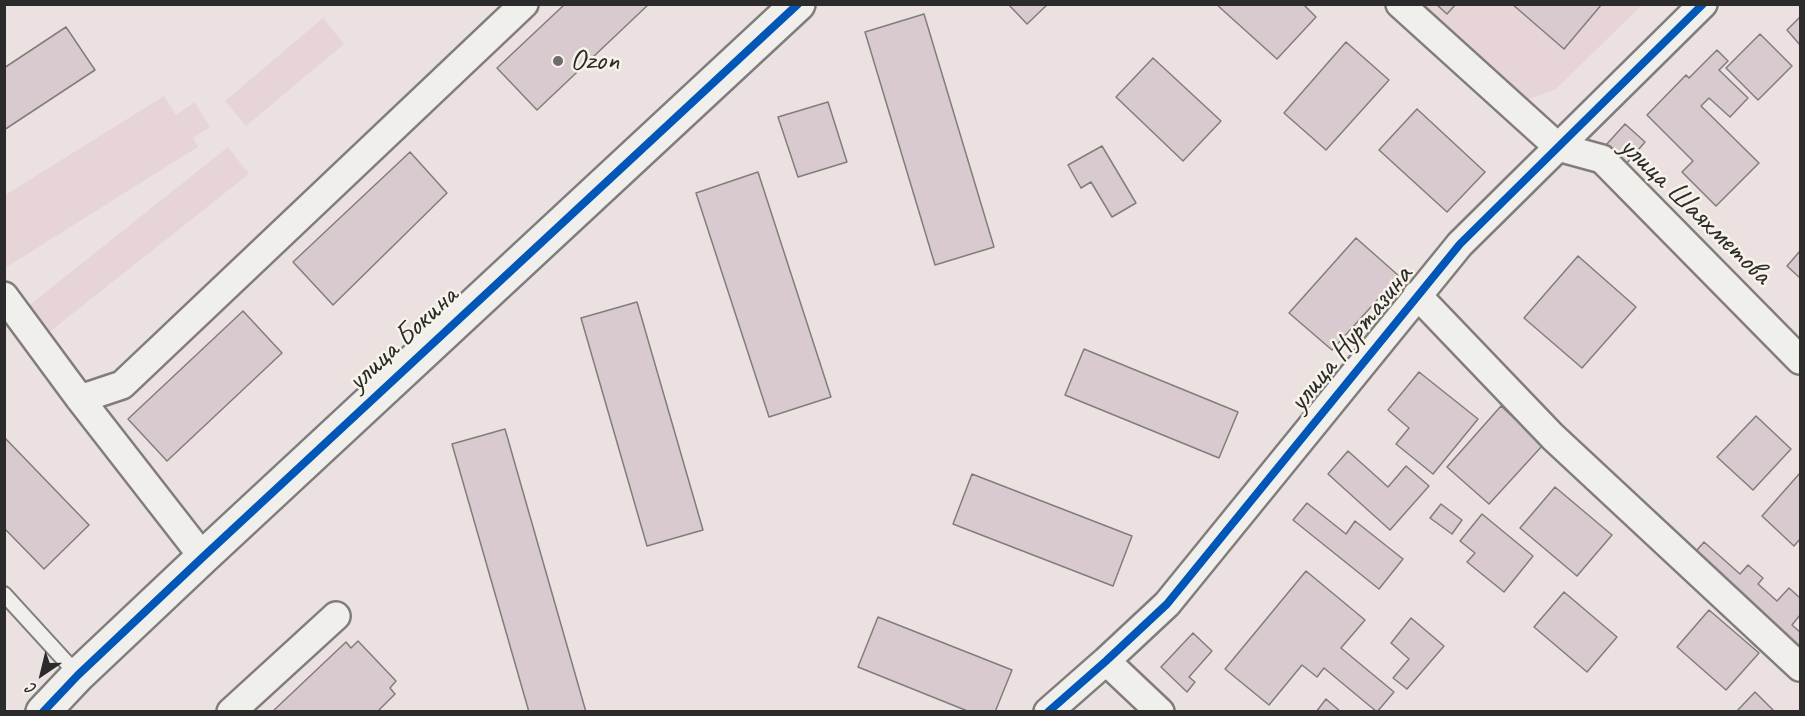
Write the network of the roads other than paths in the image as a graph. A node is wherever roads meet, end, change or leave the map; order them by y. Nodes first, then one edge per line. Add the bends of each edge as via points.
1 (524, 4) edge
2 (798, 4) edge
3 (1702, 4) edge
4 (1405, 6) edge
5 (1558, 147) junction
6 (1417, 295) junction
7 (4, 296) edge
8 (1800, 360) edge
9 (80, 399) junction
10 (203, 557) junction
11 (4, 594) edge
12 (336, 616) dead end
13 (1106, 662) junction
14 (1800, 668) edge
15 (78, 675) junction
16 (43, 711) edge
17 (231, 711) edge
18 (1048, 711) edge
19 (1160, 711) edge

1 - 9 street via 122,385
2 - 10 street, улица Бокина
3 - 5 street, улица Нуртазина
4 - 5 street, улица Шаяхметова
5 - 6 street, улица Нуртазина via 1460,244
5 - 8 street, улица Шаяхметова via 1602,159
6 - 13 street, улица Нуртазина via 1167,604
6 - 14 street via 1553,437
7 - 9 street
9 - 10 street
10 - 15 street, улица Бокина
11 - 15 lane
12 - 17 street
13 - 18 street, улица Нуртазина
13 - 19 street
15 - 16 street, улица Бокина

